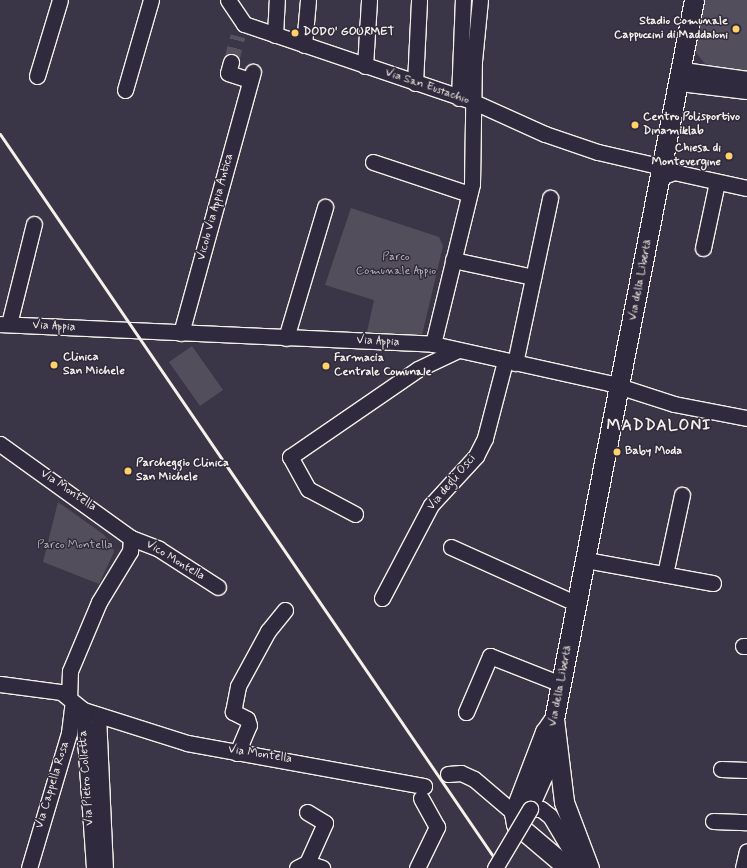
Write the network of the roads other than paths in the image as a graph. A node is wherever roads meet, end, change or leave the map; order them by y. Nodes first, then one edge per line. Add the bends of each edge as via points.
1 (60, 0) edge
2 (151, 0) edge
3 (228, 0) edge
4 (277, 0) edge
5 (308, 0) edge
6 (369, 0) edge
7 (419, 0) edge
8 (463, 0) edge
9 (480, 0) edge
10 (694, 0) edge
11 (275, 35) junction
12 (304, 45) junction
13 (231, 62) tunnel mouth
14 (365, 66) junction
15 (37, 76) dead end
16 (682, 76) junction
17 (747, 79) edge
18 (414, 82) junction
19 (125, 90) dead end
20 (747, 90) edge
21 (459, 98) junction
22 (474, 102) junction
23 (373, 162) dead end
24 (662, 172) junction
25 (717, 182) junction
26 (747, 188) edge
27 (469, 194) junction
28 (550, 198) dead end
29 (325, 207) dead end
30 (34, 224) dead end
31 (703, 248) dead end
32 (453, 260) junction
33 (533, 277) junction
34 (4, 324) edge
35 (181, 334) junction
36 (286, 338) junction
37 (433, 344) junction
38 (458, 350) junction
39 (510, 362) junction
40 (620, 387) junction
41 (747, 418) edge
42 (3, 449) edge
43 (682, 495) dead end
44 (355, 514) dead end
45 (131, 538) junction
46 (451, 547) dead end
47 (586, 560) junction
48 (665, 574) junction
49 (713, 583) dead end
50 (218, 587) dead end
51 (382, 598) dead end
52 (577, 604) junction
53 (285, 610) dead end
54 (70, 671) junction
55 (0, 684) edge
56 (561, 684) junction
57 (42, 686) junction
58 (75, 702) junction
59 (466, 712) dead end
60 (98, 715) junction
61 (554, 719) junction
62 (237, 753) junction
63 (721, 769) dead end
64 (747, 770) edge
65 (448, 774) dead end
66 (522, 811) junction
67 (307, 812) dead end
68 (713, 821) dead end
69 (747, 822) edge
70 (97, 846) junction
71 (747, 851) edge
72 (302, 866) edge
73 (29, 868) edge
74 (94, 868) edge
75 (105, 868) edge
76 (322, 868) edge
77 (417, 868) edge
78 (495, 868) edge
79 (568, 868) edge
80 (582, 868) edge
81 (589, 868) edge
82 (743, 868) edge

1 - 15 street
2 - 19 street
3 - 11 street, Via San Eustachio via 240,29
4 - 11 street
5 - 12 street
6 - 14 street
7 - 18 street
8 - 21 street
9 - 22 street
10 - 16 main road, Via della Libertà
11 - 12 street, Via San Eustachio
12 - 14 street, Via San Eustachio
13 - 35 street, Vicolo Via Appia Antica via 228,73 252,76
14 - 18 street, Via San Eustachio
16 - 17 street
16 - 20 street
16 - 24 main road, Via della Libertà
18 - 21 street, Via San Eustachio
21 - 22 street, Via San Eustachio
22 - 24 street via 554,137
22 - 27 street, Via San Eustachio
23 - 27 street
24 - 25 street via 674,172
24 - 40 main road, Via della Libertà
25 - 26 street
25 - 31 street
27 - 32 street, Via San Eustachio
28 - 33 street, Via degli Osci
29 - 36 street
30 - 34 street
32 - 33 street
32 - 37 street, Via San Eustachio
33 - 39 street, Via degli Osci
34 - 35 street, Via Appia
35 - 36 street, Via Appia
36 - 37 street, Via Appia
37 - 38 street, Via Appia
38 - 39 street, Via Appia
38 - 44 street via 418,369 290,457 308,489
39 - 40 street, Via Appia
39 - 51 street, Via degli Osci via 485,438 476,456 431,505
40 - 41 street, Via Appia via 674,404
40 - 47 main road, Via della Libertà
42 - 45 street, Via Montella
43 - 48 street
45 - 50 street, Vico Montella via 159,549
45 - 54 street via 130,552 99,602
46 - 52 street
47 - 48 street
47 - 52 main road, Via della Libertà
48 - 49 street
52 - 56 main road, Via della Libertà
53 - 62 street via 268,631 238,686 233,712 247,719 249,725
54 - 57 street
54 - 58 street
55 - 57 street, Via Montella
56 - 59 street via 490,656
56 - 61 main road, Via della Libertà
57 - 58 street, Via Montella
58 - 60 street, Via Montella
58 - 70 street, Via Pietro Colletta
58 - 73 street, Via Cappella Rosa via 69,733
60 - 62 street, Via Montella via 188,743
60 - 70 street, Via Pietro Colletta
61 - 66 main road via 545,732
61 - 81 main road via 564,802
62 - 77 street, Via Montella via 422,792 437,827
63 - 64 street
65 - 66 street via 461,773 474,779
66 - 78 street, bridge
66 - 79 main road via 516,824
66 - 80 street via 541,809 550,816
67 - 72 street via 325,823
68 - 69 street
70 - 74 street, Via Pietro Colletta
70 - 75 street, Via Pietro Colletta
71 - 82 street
72 - 76 street

